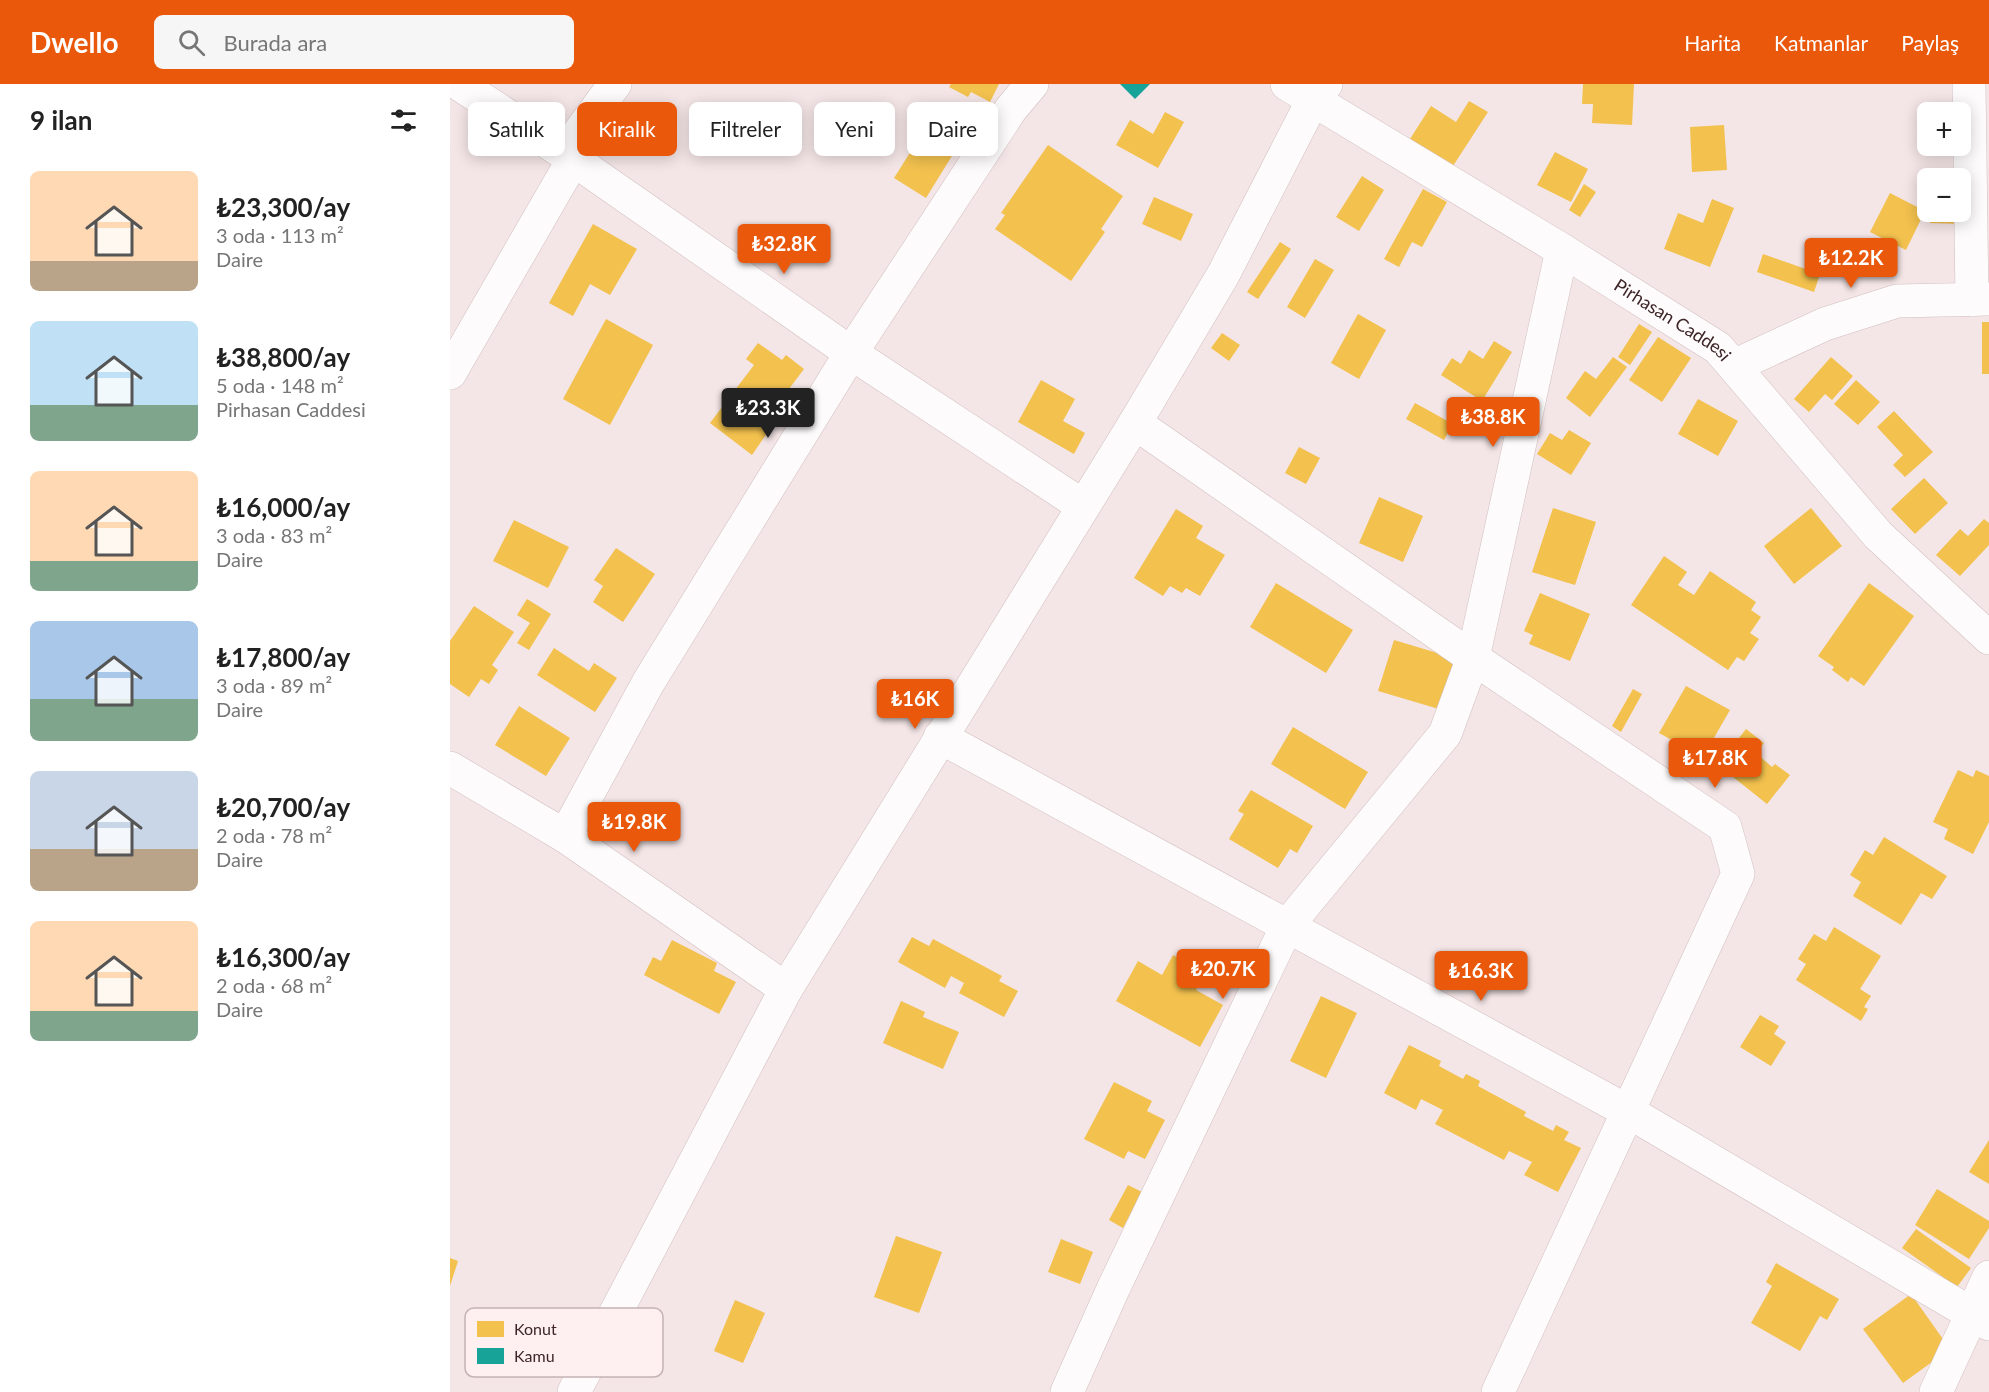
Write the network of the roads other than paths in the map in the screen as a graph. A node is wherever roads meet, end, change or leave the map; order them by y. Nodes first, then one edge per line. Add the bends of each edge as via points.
1 (459, 84) edge
2 (615, 84) edge
3 (1032, 84) edge
4 (1969, 84) edge
5 (1309, 89) edge
6 (569, 157) junction
7 (1563, 250) junction
8 (1980, 299) edge
9 (851, 353) junction
10 (1734, 366) junction
11 (450, 373) edge
12 (1135, 423) junction
13 (1083, 506) junction
14 (1989, 638) edge
15 (1473, 658) junction
16 (940, 737) junction
17 (450, 768) edge
18 (565, 836) junction
19 (1287, 926) junction
20 (786, 989) junction
21 (1629, 1112) junction
22 (1989, 1277) edge
23 (618, 1308) edge
24 (1981, 1318) edge
25 (582, 1377) edge
26 (574, 1392) edge
27 (1067, 1392) edge
28 (1498, 1392) edge
29 (1936, 1392) edge

1 - 6 street
2 - 6 street
3 - 9 street via 1011,108
4 - 8 street
5 - 7 street, Pirhasan Caddesi
5 - 12 street via 1223,275
6 - 9 street
6 - 11 street
7 - 10 street, Pirhasan Caddesi via 1718,348
7 - 15 street
8 - 10 street via 1897,301 1825,324
9 - 13 street
9 - 18 street via 648,683
10 - 14 street, Pirhasan Caddesi via 1878,535
12 - 13 street
12 - 15 street
13 - 16 street
15 - 19 street via 1445,734
15 - 21 street via 1725,827 1738,874
16 - 19 street
16 - 20 street
17 - 18 street
18 - 20 street
19 - 21 street
19 - 27 street
20 - 23 street
21 - 24 street
21 - 28 street
22 - 24 street
24 - 29 street
25 - 26 street

